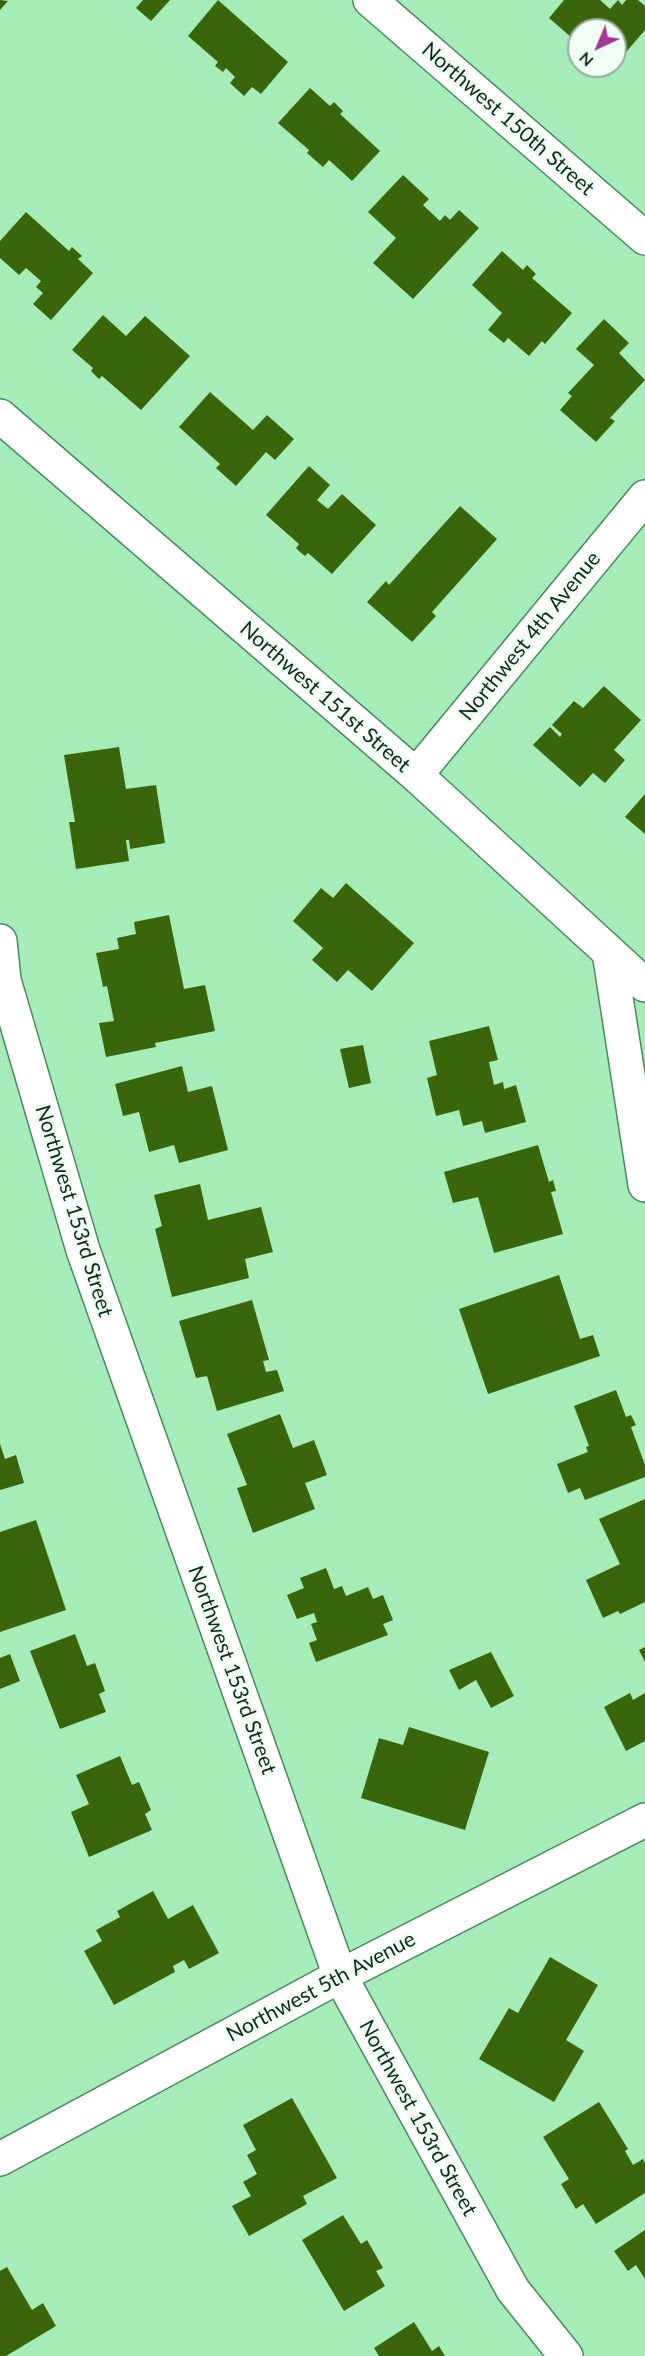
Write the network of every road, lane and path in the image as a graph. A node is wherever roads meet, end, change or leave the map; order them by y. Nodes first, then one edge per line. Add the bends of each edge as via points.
1 (370, 0) edge
2 (645, 238) edge
3 (0, 416) edge
4 (645, 497) edge
5 (416, 775) junction
6 (0, 940) edge
7 (609, 952) junction
8 (645, 985) edge
9 (645, 1185) edge
10 (645, 1820) edge
11 (340, 1976) junction
12 (0, 2159) edge
13 (566, 2356) edge

1 - 2 street, Northwest 150th Street
3 - 5 street, Northwest 151st Street
4 - 5 street, Northwest 4th Avenue
5 - 7 street, Northwest 151st Street
6 - 11 street, Northwest 153rd Street via 4,980 83,1250
7 - 8 street, Northwest 151st Street
7 - 9 street
10 - 11 street, Northwest 5th Avenue
11 - 12 street, Northwest 5th Avenue
11 - 13 street, Northwest 153rd Street via 513,2290

